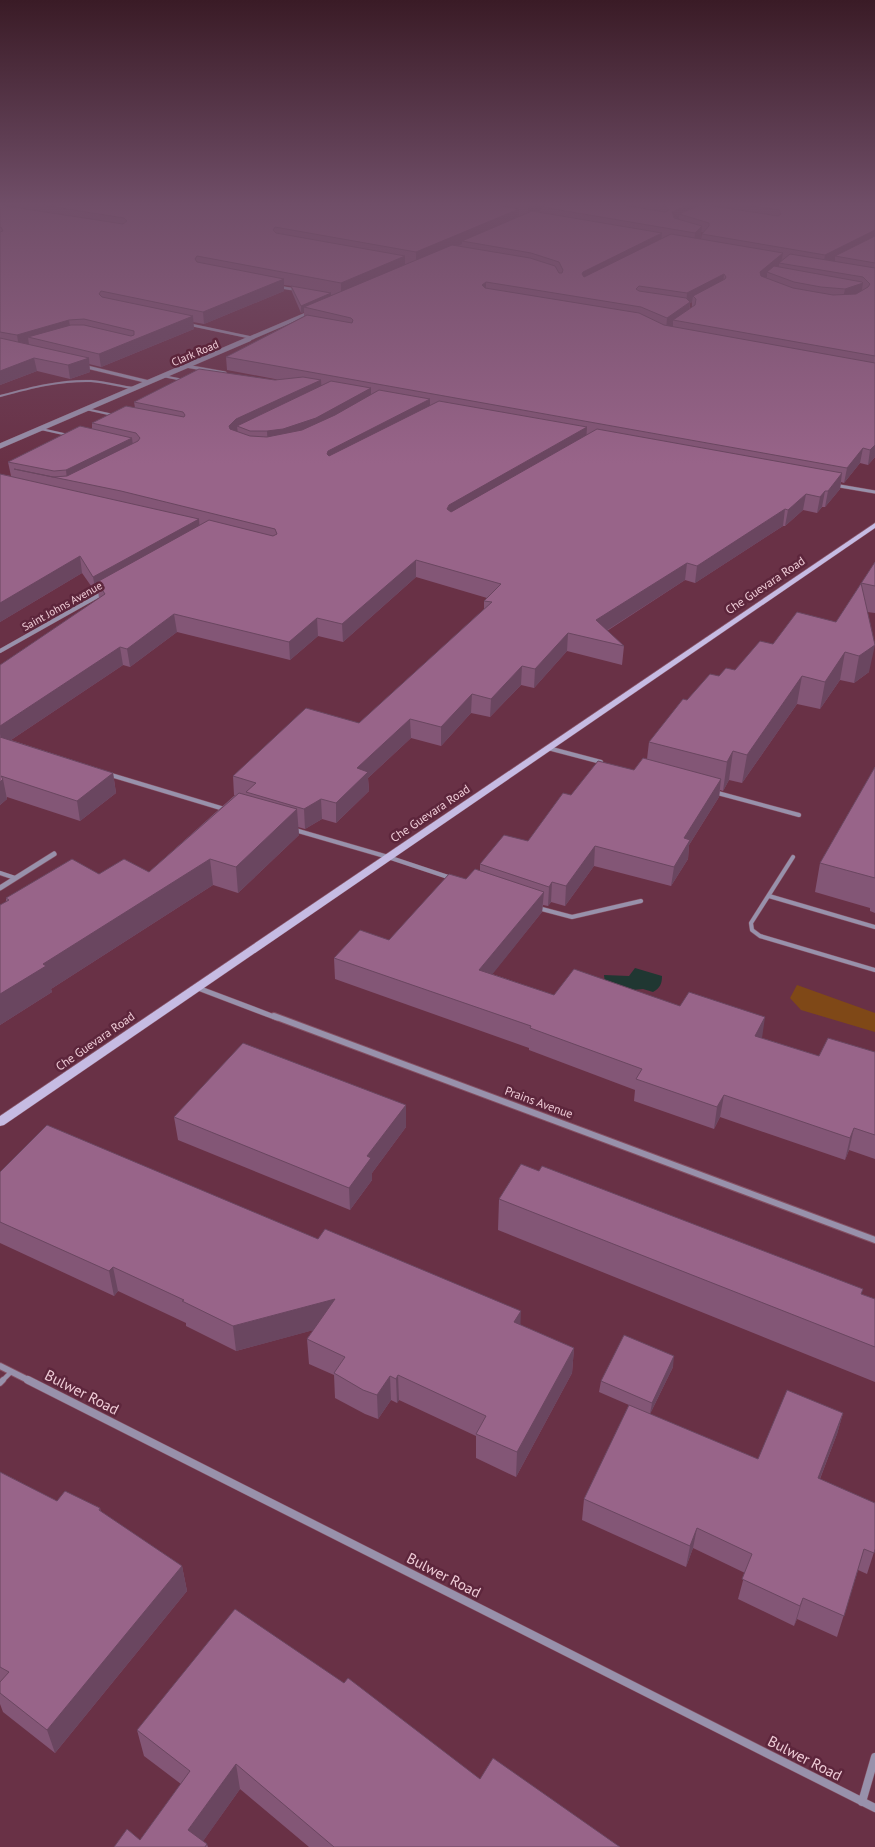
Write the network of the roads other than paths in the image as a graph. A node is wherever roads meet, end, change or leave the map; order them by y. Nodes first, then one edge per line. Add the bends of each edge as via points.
1 (316, 310) edge
2 (290, 321) junction
3 (179, 322) edge
4 (299, 323) edge
5 (253, 338) junction
6 (74, 364) edge
7 (186, 366) junction
8 (225, 374) edge
9 (163, 376) junction
10 (188, 381) edge
11 (149, 382) junction
12 (133, 388) junction
13 (0, 396) edge
14 (86, 409) junction
15 (121, 417) edge
16 (40, 429) junction
17 (70, 435) edge
18 (0, 446) edge
19 (826, 484) edge
20 (875, 492) edge
21 (875, 525) edge
22 (106, 592) edge
23 (0, 651) edge
24 (548, 748) junction
25 (604, 763) edge
26 (107, 774) edge
27 (706, 790) edge
28 (229, 810) edge
29 (799, 815) dead end
30 (294, 829) edge
31 (54, 854) dead end
32 (388, 857) junction
33 (793, 857) dead end
34 (0, 872) edge
35 (15, 878) junction
36 (454, 880) edge
37 (0, 888) edge
38 (769, 896) junction
39 (641, 901) dead end
40 (528, 904) edge
41 (875, 927) edge
42 (875, 970) edge
43 (195, 987) junction
44 (0, 1122) edge
45 (875, 1240) edge
46 (0, 1366) edge
47 (11, 1372) junction
48 (0, 1383) edge
49 (875, 1758) edge
50 (862, 1802) junction
51 (875, 1808) edge

1 - 2 street, Clark Road
2 - 4 lane
2 - 5 street, Clark Road
3 - 5 street
5 - 7 street, Clark Road
6 - 11 street
7 - 8 street
7 - 9 street, Clark Road
9 - 10 lane
9 - 11 street, Clark Road
11 - 12 street, Clark Road
12 - 13 lane via 78,381 49,383
12 - 14 street, Clark Road
14 - 15 lane
14 - 16 street, Clark Road
16 - 17 lane
16 - 18 street, Clark Road
19 - 20 street
21 - 24 main road, Che Guevara Road
22 - 23 street, Saint Johns Avenue
24 - 25 lane
24 - 32 main road, Che Guevara Road
26 - 28 lane
27 - 29 lane
30 - 32 lane
31 - 35 street
32 - 36 lane
32 - 43 main road, Che Guevara Road
33 - 38 lane
34 - 35 lane
35 - 37 street
38 - 41 lane
38 - 42 lane via 751,923 752,930 760,936
39 - 40 lane via 568,917
43 - 44 main road, Che Guevara Road
43 - 45 street, Prains Avenue
46 - 47 street, Bulwer Road
47 - 48 lane
47 - 50 street, Bulwer Road
49 - 50 street
50 - 51 street, Bulwer Road

